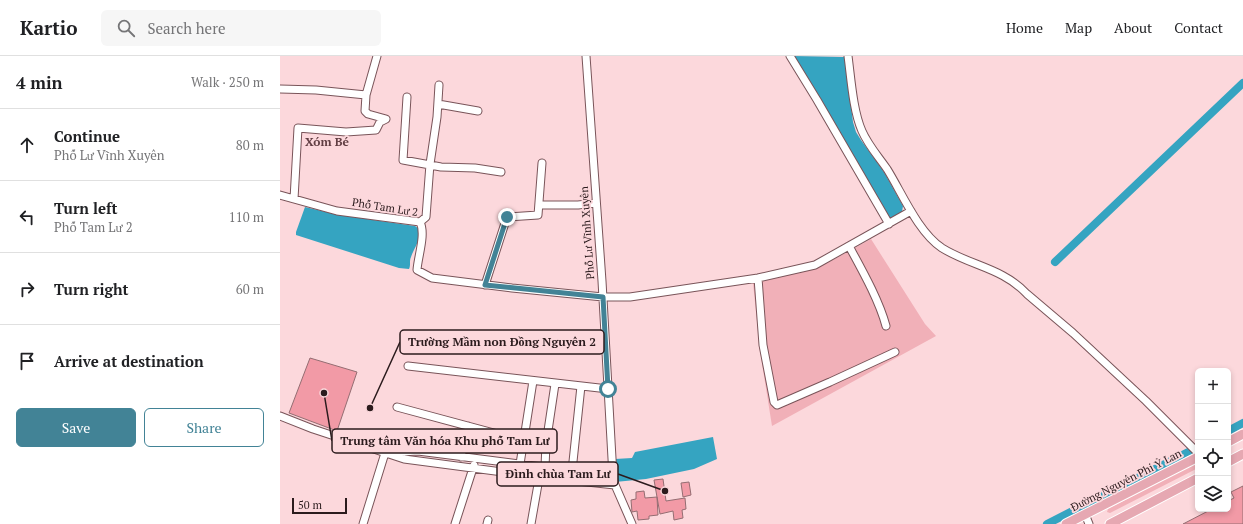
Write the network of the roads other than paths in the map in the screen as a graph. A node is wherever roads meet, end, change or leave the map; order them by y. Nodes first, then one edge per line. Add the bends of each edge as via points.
1 (377, 56) edge
2 (586, 56) edge
3 (790, 56) edge
4 (848, 56) edge
5 (439, 84) dead end
6 (280, 89) edge
7 (366, 94) junction
8 (407, 97) dead end
9 (438, 104) junction
10 (478, 111) dead end
11 (542, 163) dead end
12 (430, 164) junction
13 (500, 172) dead end
14 (280, 195) edge
15 (294, 199) junction
16 (596, 203) junction
17 (539, 205) junction
18 (911, 211) junction
19 (420, 222) junction
20 (892, 222) junction
21 (849, 246) junction
22 (758, 278) junction
23 (485, 285) junction
24 (603, 297) junction
25 (886, 326) dead end
26 (895, 352) dead end
27 (408, 366) dead end
28 (532, 381) junction
29 (555, 384) junction
30 (581, 386) junction
31 (608, 389) junction
32 (397, 407) dead end
33 (280, 416) edge
34 (468, 426) junction
35 (1243, 434) edge
36 (1231, 440) edge
37 (523, 441) junction
38 (1195, 450) edge
39 (1195, 452) edge
40 (385, 453) junction
41 (1243, 454) edge
42 (461, 457) junction
43 (475, 458) junction
44 (1231, 460) edge
45 (520, 464) junction
46 (543, 467) junction
47 (474, 469) junction
48 (572, 471) junction
49 (613, 476) junction
50 (540, 477) junction
51 (1195, 480) edge
52 (615, 485) junction
53 (1085, 514) junction
54 (363, 524) edge
55 (455, 524) edge
56 (531, 524) edge
57 (632, 524) edge
58 (1066, 524) edge
59 (1090, 524) edge
60 (1110, 524) edge

1 - 7 street
2 - 16 street, Phố Lư Vĩnh Xuyên
3 - 20 street
4 - 18 street via 861,130
5 - 9 street
6 - 7 street
7 - 15 street via 365,111 386,119 380,122 376,130 346,132 298,128
8 - 12 street via 403,160
9 - 10 street
9 - 12 street
11 - 17 street
12 - 13 street
12 - 19 street via 426,217
14 - 15 street, Phố Tam Lư 2
15 - 19 street, Phố Tam Lư 2 via 337,211
16 - 17 street
16 - 24 street, Phố Lư Vĩnh Xuyên
17 - 23 street via 538,215 507,217
18 - 20 street, Phố Tam Lư 2
18 - 38 street via 941,247 1003,274 1021,288
19 - 23 street, Phố Tam Lư 2 via 422,238 418,270 432,278
20 - 21 street, Phố Tam Lư 2
21 - 22 street, Phố Tam Lư 2 via 815,265
21 - 25 street
22 - 24 street, Phố Tam Lư 2 via 630,297
22 - 26 street via 763,345 774,402 777,405
23 - 24 street, Phố Tam Lư 2
24 - 31 street, Phố Lư Vĩnh Xuyên
27 - 28 street
28 - 29 street
28 - 37 street
29 - 30 street
29 - 46 street
30 - 31 street
30 - 48 street
31 - 49 street, Phố Lư Vĩnh Xuyên
32 - 34 street
33 - 40 street
34 - 37 street
34 - 42 street
35 - 36 main road
37 - 45 street
39 - 53 main road, Đường Nguyên Phi Ỷ Lan
40 - 42 street via 418,451
40 - 47 street via 404,459
40 - 54 street
41 - 44 main road
42 - 43 street
43 - 45 street
43 - 47 street
45 - 46 street
46 - 48 street
46 - 50 street
47 - 50 street
47 - 55 street
48 - 49 street
49 - 52 street, Phố Lư Vĩnh Xuyên
50 - 52 street
50 - 56 street
51 - 60 main road
52 - 57 street, Phố Lư Vĩnh Xuyên
53 - 58 main road, Đường Nguyên Phi Ỷ Lan
53 - 59 street

